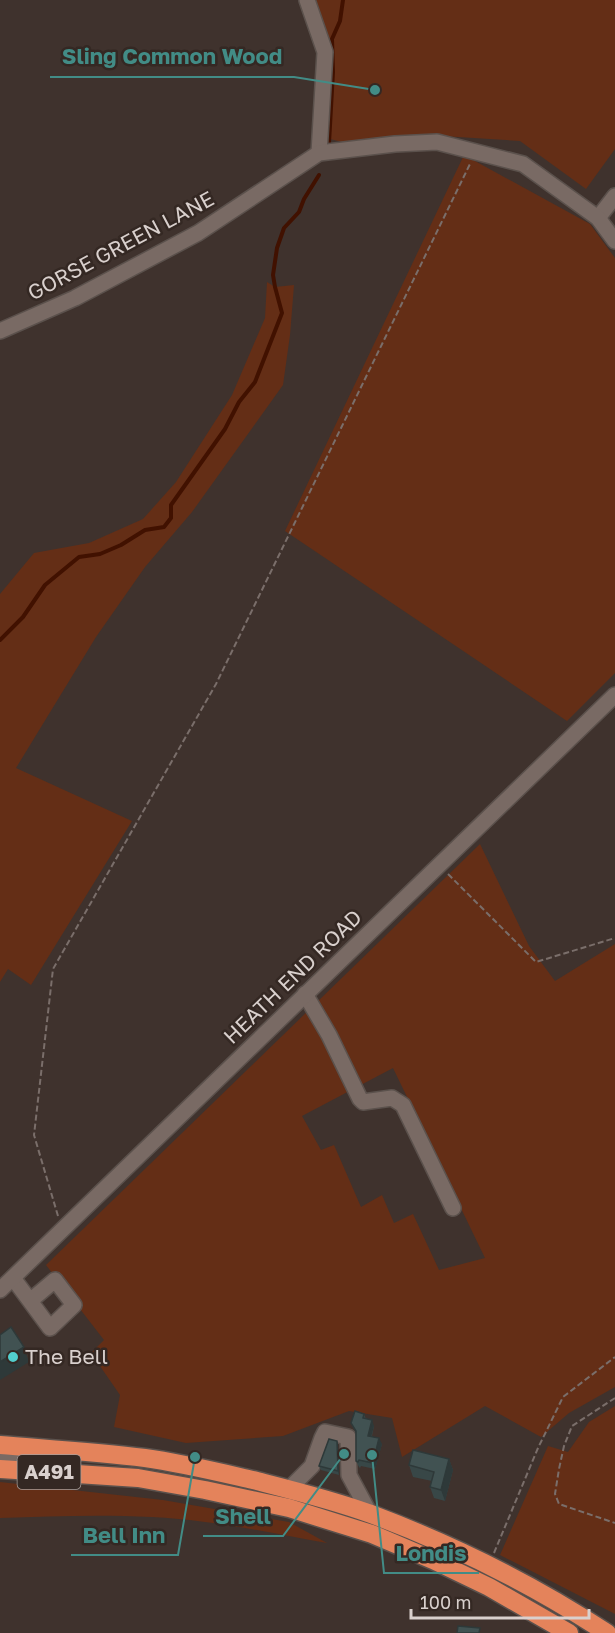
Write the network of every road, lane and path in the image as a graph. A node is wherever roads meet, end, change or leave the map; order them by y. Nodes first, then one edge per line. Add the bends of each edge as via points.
1 (307, 0) edge
2 (477, 152) junction
3 (319, 153) junction
4 (615, 196) edge
5 (598, 218) junction
6 (615, 241) edge
7 (0, 331) edge
8 (615, 695) edge
9 (609, 709) edge
10 (440, 865) junction
11 (615, 938) edge
12 (305, 994) junction
13 (453, 1208) dead end
14 (63, 1230) junction
15 (13, 1278) junction
16 (0, 1290) edge
17 (30, 1301) dead end
18 (615, 1357) edge
19 (615, 1398) edge
20 (0, 1445) edge
21 (0, 1459) edge
22 (0, 1469) edge
23 (39, 1471) junction
24 (289, 1489) junction
25 (370, 1514) junction
26 (615, 1523) edge
27 (489, 1567) junction
28 (569, 1633) edge
29 (607, 1633) edge

1 - 3 street via 325,52
2 - 3 street via 437,142
2 - 5 street via 523,164
2 - 14 path via 216,684 53,969 34,1135
3 - 7 street, GORSE GREEN LANE via 198,233 75,298
4 - 5 street
5 - 6 street
8 - 9 street, HEATH END ROAD
9 - 10 street, HEATH END ROAD
10 - 11 path via 536,962
10 - 12 street, HEATH END ROAD
12 - 13 street via 360,1099 363,1102 392,1098 403,1105
12 - 14 street, HEATH END ROAD
14 - 15 street, HEATH END ROAD
15 - 16 street, HEATH END ROAD
15 - 17 street
18 - 27 path via 563,1397
19 - 26 path via 572,1426 555,1494 559,1504
20 - 24 highway, A491 via 147,1458
21 - 23 street
22 - 23 highway, A491
23 - 28 highway, A491 via 138,1478 289,1508 372,1534 433,1560
24 - 25 highway, A491
24 - 25 street via 312,1466 325,1432 348,1437 349,1474
25 - 27 highway, A491
27 - 29 highway, A491

